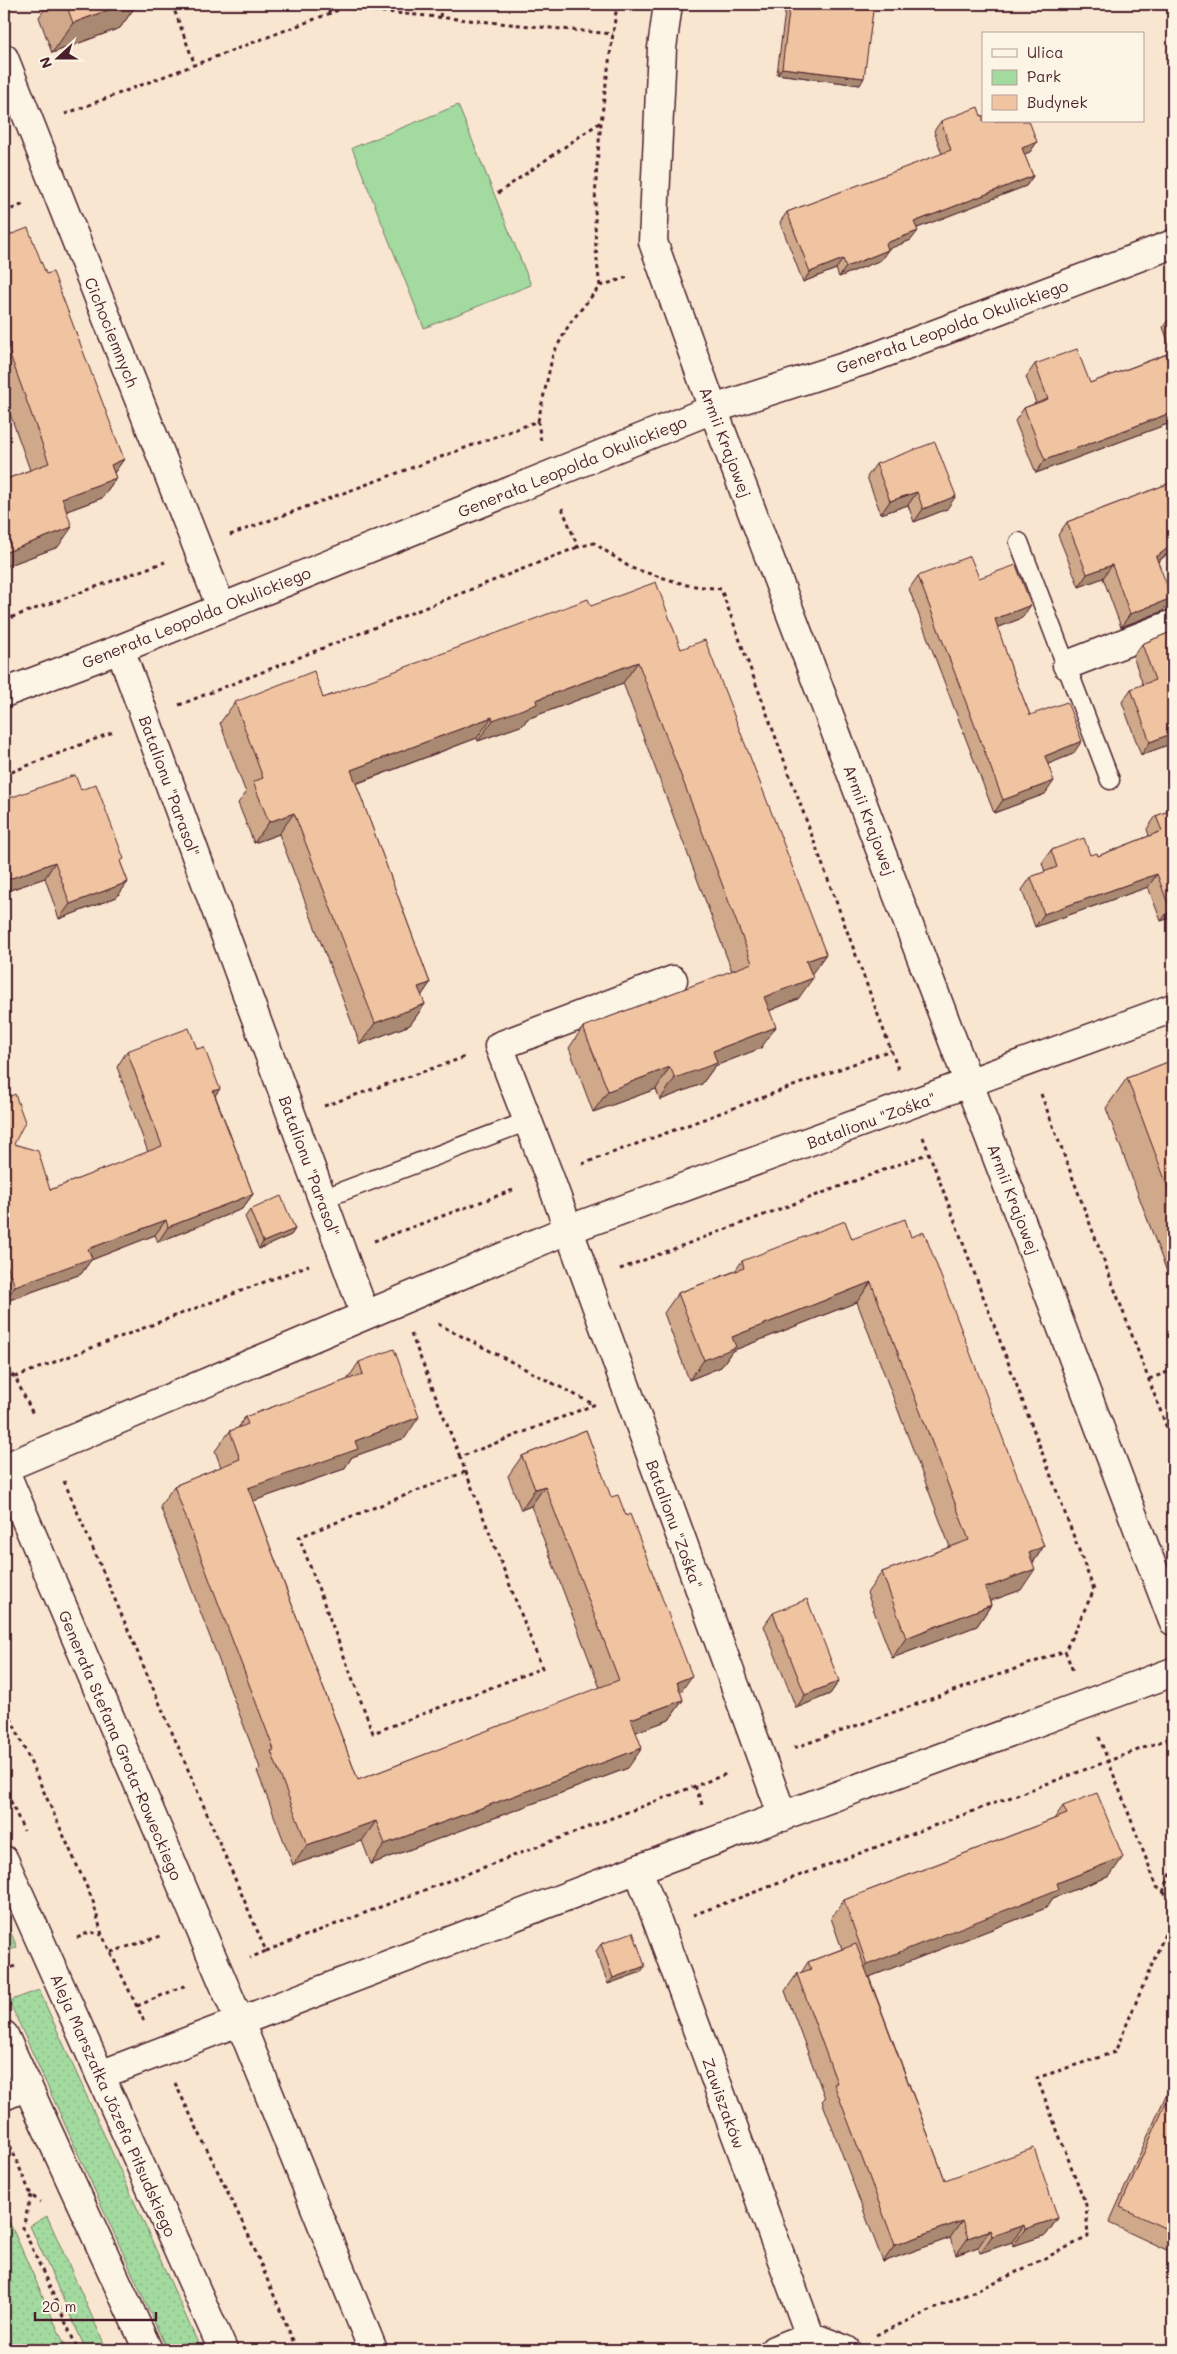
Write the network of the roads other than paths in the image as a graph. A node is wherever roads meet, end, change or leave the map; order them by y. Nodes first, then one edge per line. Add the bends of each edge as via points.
1 (668, 4) edge
2 (4, 58) edge
3 (1173, 244) edge
4 (713, 409) junction
5 (1019, 542) dead end
6 (221, 607) junction
7 (1173, 624) edge
8 (120, 649) junction
9 (1067, 665) junction
10 (4, 692) edge
11 (1110, 780) dead end
12 (672, 980) dead end
13 (1173, 1008) edge
14 (970, 1083) junction
15 (528, 1121) junction
16 (322, 1199) junction
17 (567, 1230) junction
18 (365, 1315) junction
19 (4, 1468) edge
20 (1173, 1621) edge
21 (1173, 1672) edge
22 (783, 1817) junction
23 (4, 1860) edge
24 (638, 1869) junction
25 (239, 2020) junction
26 (4, 2035) edge
27 (100, 2075) junction
28 (15, 2091) edge
29 (810, 2336) junction
30 (148, 2350) edge
31 (223, 2350) edge
32 (373, 2350) edge
33 (774, 2350) edge
34 (845, 2350) edge

1 - 4 street, Armii Krajowej via 662,48 653,242
2 - 6 street, Cichociemnych
3 - 4 street, Generała Leopolda Okulickiego via 868,359
4 - 6 street, Generała Leopolda Okulickiego
4 - 14 street, Armii Krajowej
5 - 9 lane
6 - 8 street, Generała Leopolda Okulickiego
7 - 9 street
8 - 10 street, Generała Leopolda Okulickiego
8 - 16 street, Batalionu "Parasol"
9 - 11 lane
12 - 15 street, Batalionu "Zośka" via 499,1046
13 - 14 street, Batalionu "Zośka"
14 - 17 street, Batalionu "Zośka"
14 - 20 street, Armii Krajowej
15 - 16 lane
15 - 17 street, Batalionu "Zośka"
16 - 18 street, Batalionu "Parasol"
17 - 18 street, Batalionu "Zośka" via 403,1312
17 - 22 street, Batalionu "Zośka"
18 - 19 street
19 - 25 street, Generała Stefana Grota-Roweckiego
21 - 22 street
22 - 24 street
23 - 27 street, Aleja Marszałka Józefa Piłsudskiego
24 - 25 street
24 - 29 street, Zawiszaków
25 - 27 street
25 - 32 street, Generała Stefana Grota-Roweckiego
26 - 28 street
27 - 31 street, Aleja Marszałka Józefa Piłsudskiego
28 - 30 street
29 - 33 street
29 - 34 street

